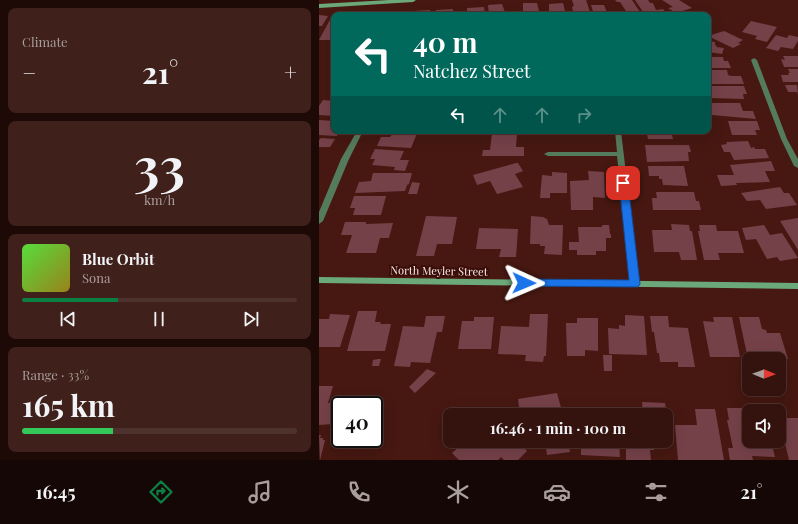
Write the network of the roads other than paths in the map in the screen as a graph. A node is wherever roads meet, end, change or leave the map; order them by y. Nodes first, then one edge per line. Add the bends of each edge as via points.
1 (413, 0) edge
2 (339, 2) edge
3 (319, 6) edge
4 (755, 60) dead end
5 (358, 134) edge
6 (618, 134) edge
7 (548, 154) dead end
8 (620, 154) junction
9 (798, 166) edge
10 (319, 221) edge
11 (319, 280) edge
12 (635, 284) junction
13 (798, 286) edge

1 - 2 street
2 - 3 street
4 - 9 street via 778,125
5 - 10 street
6 - 8 street
7 - 8 street
8 - 12 street
11 - 12 street, North Meyler Street
12 - 13 street, North Meyler Street

